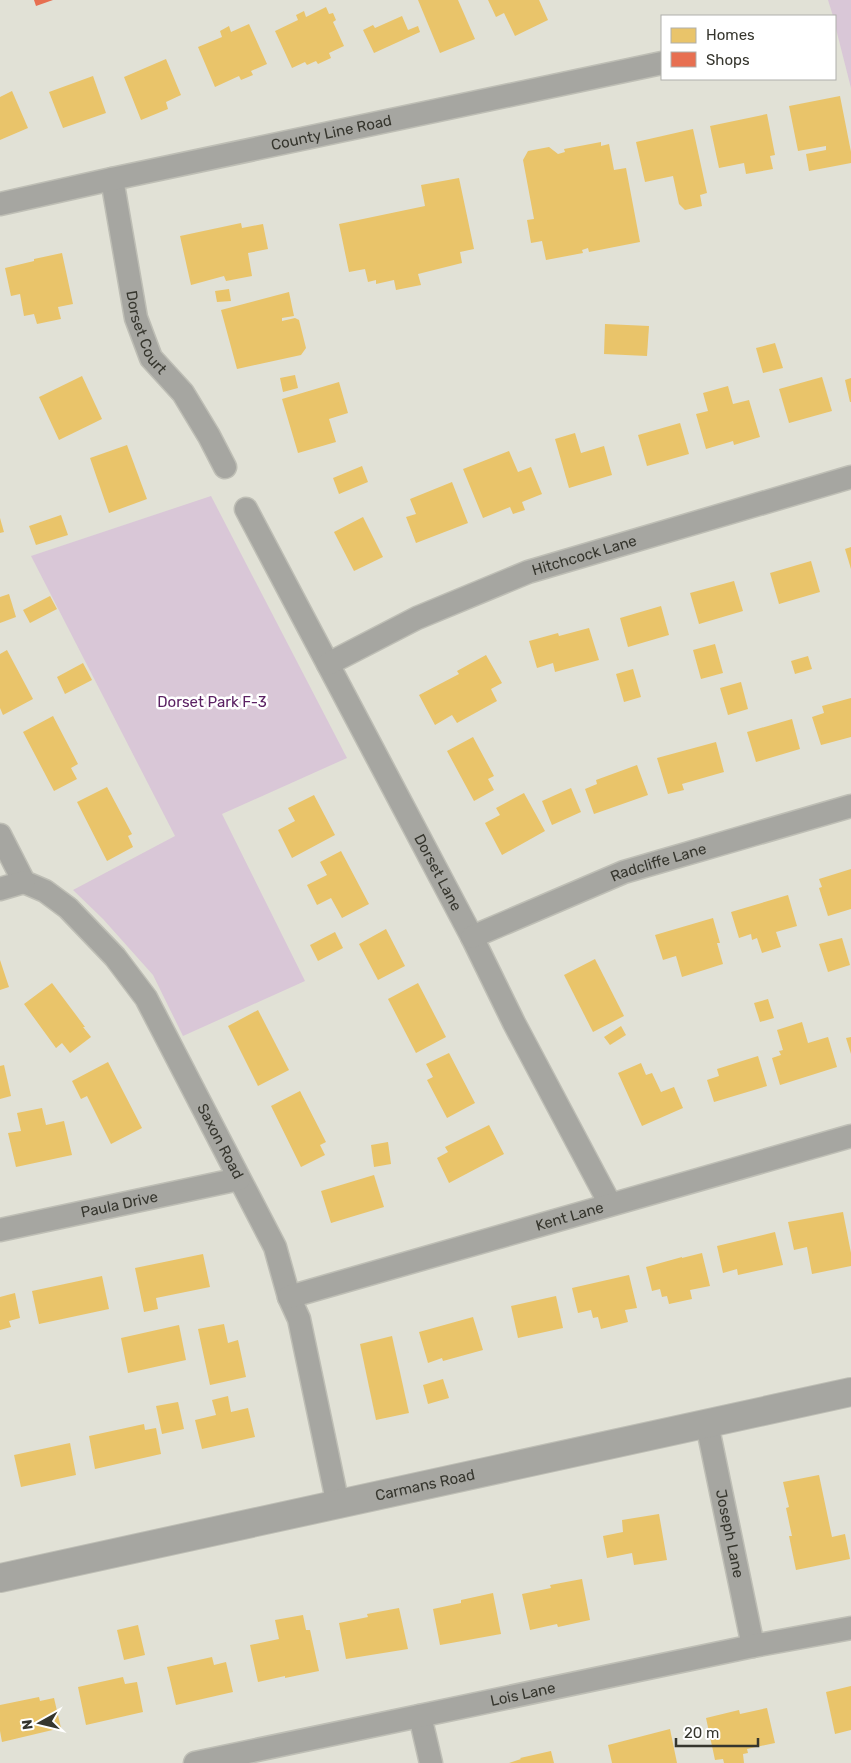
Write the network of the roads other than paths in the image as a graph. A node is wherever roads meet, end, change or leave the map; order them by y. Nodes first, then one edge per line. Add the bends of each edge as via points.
1 (661, 64) edge
2 (112, 179) junction
3 (0, 204) edge
4 (225, 467) dead end
5 (851, 477) edge
6 (246, 509) dead end
7 (328, 664) junction
8 (851, 806) edge
9 (0, 835) edge
10 (24, 882) junction
11 (0, 889) edge
12 (472, 937) junction
13 (851, 1136) edge
14 (238, 1179) junction
15 (610, 1204) junction
16 (0, 1230) edge
17 (288, 1297) junction
18 (851, 1392) edge
19 (707, 1424) junction
20 (338, 1505) junction
21 (0, 1578) edge
22 (851, 1628) edge
23 (753, 1646) junction
24 (420, 1716) junction
25 (195, 1763) edge
26 (431, 1763) edge

1 - 2 street, County Line Road
2 - 3 street, County Line Road
2 - 4 street, Dorset Court via 136,318 151,358 183,393
5 - 7 street, Hitchcock Lane via 528,572 417,618
6 - 7 street, Dorset Lane
7 - 12 street, Dorset Lane
8 - 12 street, Radcliffe Lane via 624,872
9 - 10 street
10 - 11 street
10 - 14 street, Saxon Road via 45,891 68,908 115,957 146,998
12 - 15 street, Dorset Lane
13 - 15 street, Kent Lane
14 - 16 street, Paula Drive
14 - 17 street, Saxon Road via 275,1247
15 - 17 street, Kent Lane
17 - 20 street, Saxon Road via 299,1319
18 - 19 street, Carmans Road
19 - 20 street, Carmans Road
19 - 23 street, Joseph Lane
20 - 21 street, Carmans Road
22 - 23 street, Lois Lane
23 - 24 street, Lois Lane
24 - 25 street, Lois Lane
24 - 26 street

